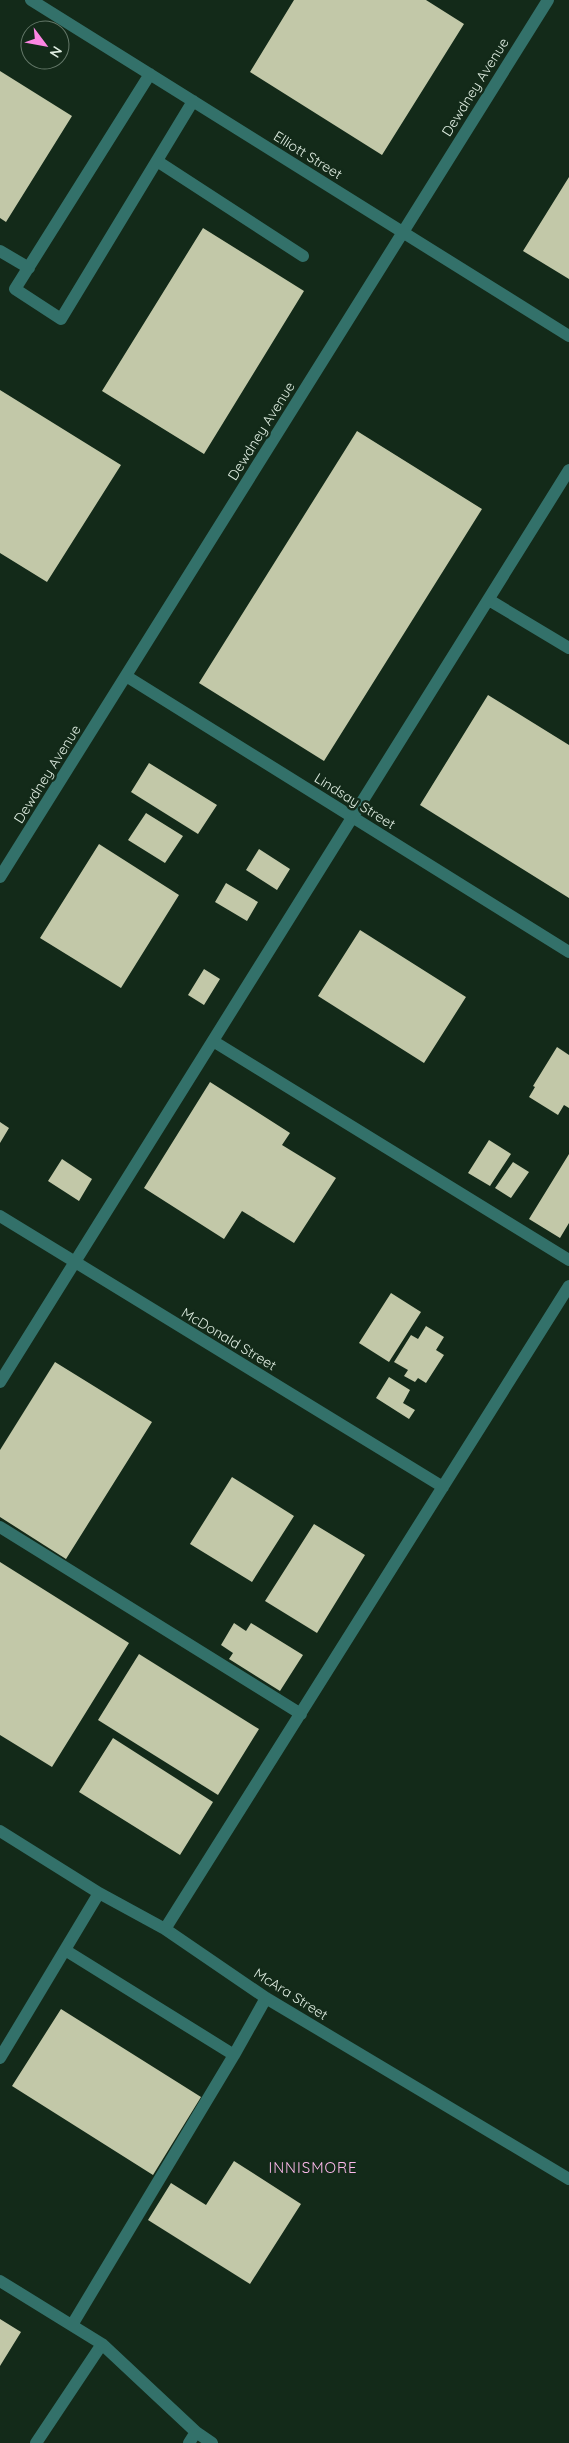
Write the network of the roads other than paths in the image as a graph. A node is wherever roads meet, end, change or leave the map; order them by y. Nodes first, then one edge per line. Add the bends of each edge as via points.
1 (31, 0) edge
2 (548, 0) edge
3 (150, 74) junction
4 (194, 101) junction
5 (157, 161) junction
6 (402, 232) junction
7 (0, 250) edge
8 (303, 256) dead end
9 (29, 268) junction
10 (569, 336) edge
11 (569, 470) edge
12 (489, 600) junction
13 (569, 648) edge
14 (126, 676) junction
15 (352, 817) junction
16 (0, 877) edge
17 (569, 952) edge
18 (213, 1041) junction
19 (0, 1216) edge
20 (569, 1260) edge
21 (76, 1263) junction
22 (569, 1286) edge
23 (0, 1382) edge
24 (443, 1486) junction
25 (0, 1527) edge
26 (301, 1714) junction
27 (0, 1831) edge
28 (99, 1894) junction
29 (165, 1929) junction
30 (65, 1950) junction
31 (266, 1998) junction
32 (234, 2056) junction
33 (0, 2058) edge
34 (569, 2179) edge
35 (0, 2281) edge
36 (72, 2325) junction
37 (102, 2344) junction
38 (196, 2432) junction
39 (36, 2443) edge
40 (189, 2443) edge
41 (212, 2443) edge

1 - 3 street, Elliott Street
2 - 6 street, Dewdney Avenue
3 - 4 street, Elliott Street
3 - 9 street
4 - 5 street
4 - 6 street, Elliott Street
5 - 8 street
5 - 9 street via 61,319 15,289
6 - 10 street, Elliott Street
6 - 14 street, Dewdney Avenue
7 - 9 street
11 - 12 street
12 - 13 street
12 - 15 street
14 - 15 street, Lindsay Street
14 - 16 street, Dewdney Avenue
15 - 17 street, Lindsay Street
15 - 18 street
18 - 20 street
18 - 21 street
19 - 21 street, McDonald Street
21 - 23 street
21 - 24 street, McDonald Street
22 - 24 street
24 - 26 street
25 - 26 street
26 - 29 street
27 - 28 street, McAra Street
28 - 29 street, McAra Street
28 - 30 street
29 - 31 street, McAra Street
30 - 32 street
30 - 33 street
31 - 32 street
31 - 34 street, McAra Street
32 - 36 street
35 - 36 street
36 - 37 street
37 - 38 street
37 - 39 street
38 - 40 street
38 - 41 street

